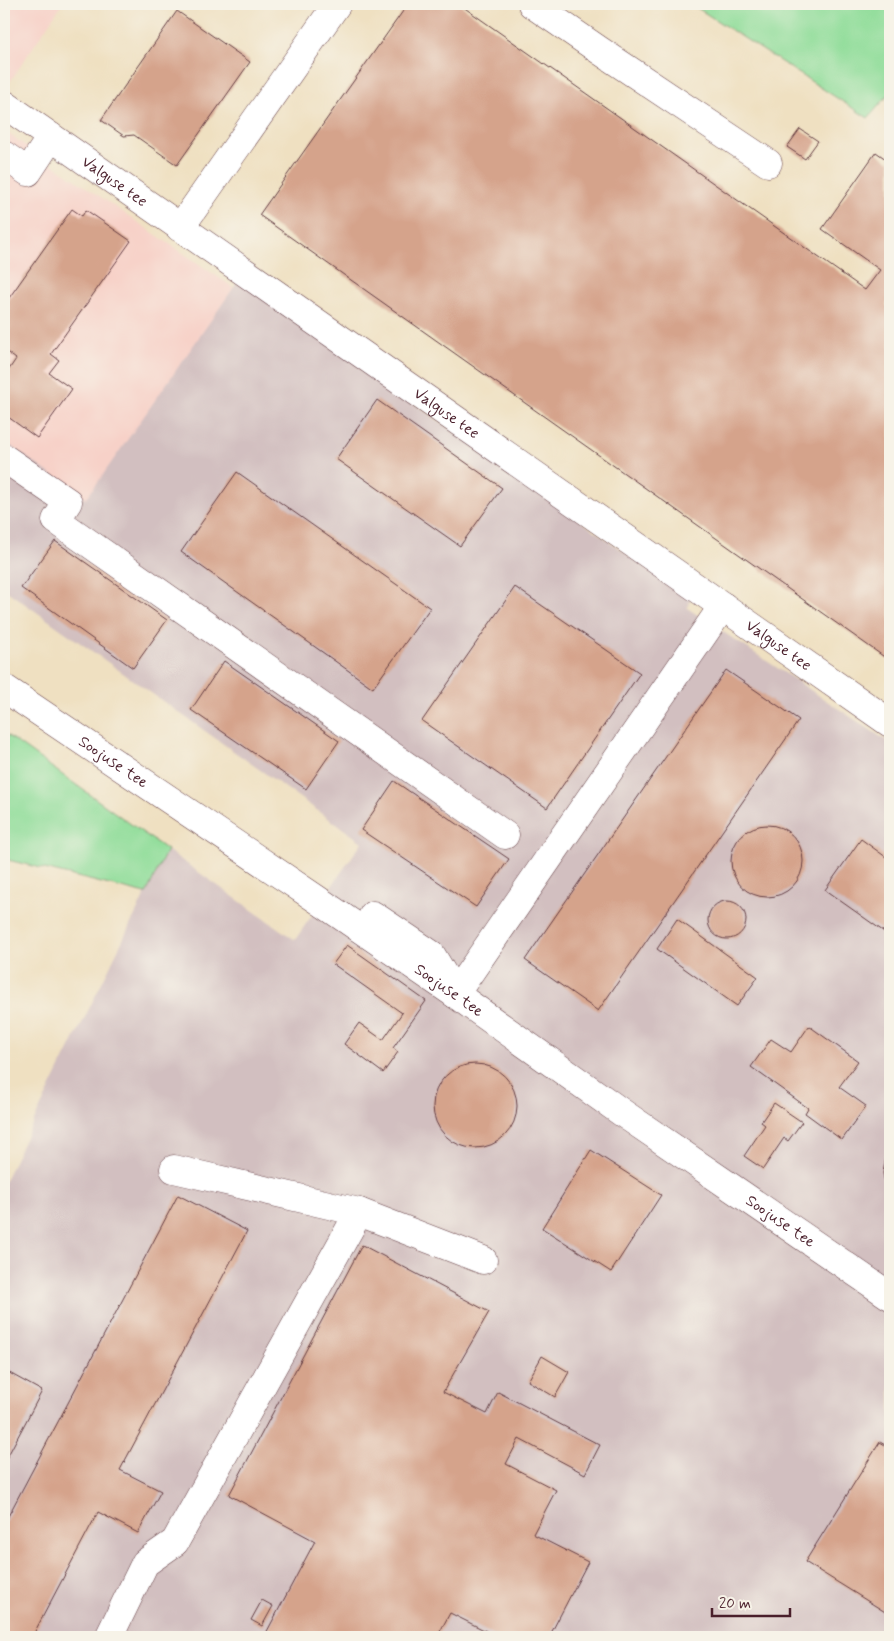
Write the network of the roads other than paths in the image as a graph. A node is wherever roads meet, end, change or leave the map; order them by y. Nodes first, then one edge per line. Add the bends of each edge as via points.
1 (337, 4) edge
2 (532, 4) edge
3 (4, 104) edge
4 (50, 137) junction
5 (4, 155) edge
6 (768, 163) dead end
7 (180, 228) junction
8 (4, 458) edge
9 (723, 606) junction
10 (4, 688) edge
11 (890, 723) edge
12 (505, 835) dead end
13 (455, 994) junction
14 (174, 1169) dead end
15 (359, 1212) junction
16 (483, 1260) dead end
17 (890, 1296) edge
18 (109, 1637) edge

1 - 7 street
2 - 6 street
3 - 4 street, Valguse tee
4 - 5 street via 28,172
4 - 7 street, Valguse tee
7 - 9 street, Valguse tee
8 - 12 street via 68,502 56,520
9 - 11 street, Valguse tee
9 - 13 street
10 - 13 street, Soojuse tee
13 - 17 street, Soojuse tee
14 - 15 street
15 - 16 street
15 - 18 street via 175,1542 145,1563

